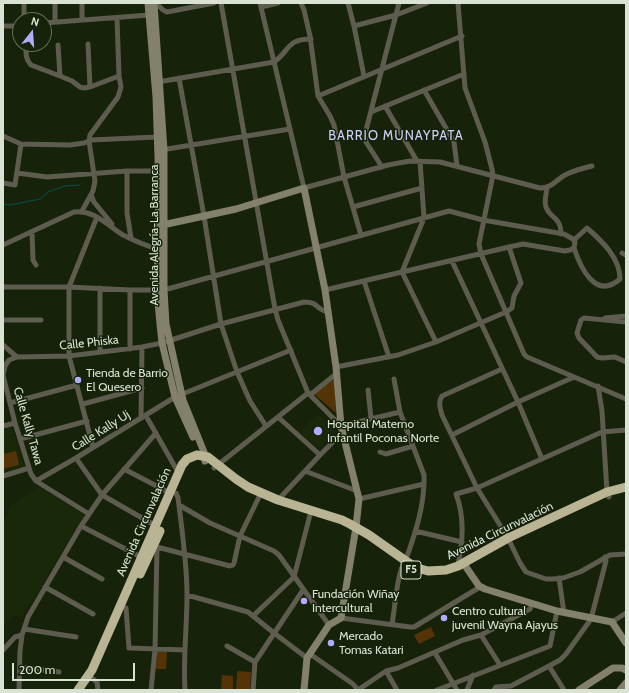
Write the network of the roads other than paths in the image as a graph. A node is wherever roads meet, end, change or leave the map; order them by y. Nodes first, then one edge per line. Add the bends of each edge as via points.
1 (55, 3) edge
2 (148, 3) edge
3 (155, 3) edge
4 (214, 3) edge
5 (222, 3) edge
6 (278, 3) edge
7 (301, 3) edge
8 (348, 3) edge
9 (399, 3) edge
10 (427, 3) edge
11 (458, 3) edge
12 (24, 4) dead end
13 (83, 4) edge
14 (261, 5) edge
15 (24, 12) edge
16 (149, 15) junction
17 (396, 15) junction
18 (117, 18) junction
19 (82, 19) junction
20 (52, 22) edge
21 (56, 22) junction
22 (354, 26) junction
23 (462, 36) junction
24 (311, 39) junction
25 (88, 44) dead end
26 (58, 45) dead end
27 (26, 52) edge
28 (274, 62) junction
29 (233, 69) junction
30 (382, 69) junction
31 (464, 74) junction
32 (60, 76) junction
33 (119, 76) junction
34 (364, 76) junction
35 (179, 78) junction
36 (158, 82) junction
37 (90, 88) junction
38 (424, 90) junction
39 (318, 96) junction
40 (385, 106) junction
41 (371, 112) junction
42 (290, 128) junction
43 (3, 136) edge
44 (245, 136) junction
45 (157, 138) junction
46 (89, 141) junction
47 (21, 144) junction
48 (191, 145) junction
49 (161, 150) junction
50 (419, 161) junction
51 (457, 166) junction
52 (592, 166) dead end
53 (382, 167) junction
54 (127, 171) junction
55 (161, 171) junction
56 (16, 173) junction
57 (94, 174) junction
58 (493, 175) junction
59 (344, 177) junction
60 (3, 183) edge
61 (304, 188) junction
62 (422, 188) junction
63 (546, 188) junction
64 (91, 195) junction
65 (256, 203) junction
66 (353, 207) junction
67 (82, 211) junction
68 (204, 216) junction
69 (97, 217) junction
70 (424, 218) junction
71 (483, 220) junction
72 (161, 226) junction
73 (117, 230) junction
74 (32, 232) junction
75 (561, 234) junction
76 (361, 235) junction
77 (131, 238) junction
78 (574, 240) junction
79 (3, 245) edge
80 (509, 247) junction
81 (317, 248) junction
82 (574, 248) junction
83 (161, 249) junction
84 (480, 254) junction
85 (452, 261) junction
86 (267, 262) junction
87 (36, 265) dead end
88 (402, 272) junction
89 (214, 277) junction
90 (626, 278) edge
91 (620, 279) junction
92 (364, 281) junction
93 (3, 287) edge
94 (69, 287) junction
95 (100, 288) junction
96 (130, 290) junction
97 (160, 290) junction
98 (325, 290) junction
99 (275, 309) junction
100 (328, 312) junction
101 (506, 312) junction
102 (626, 316) edge
103 (596, 319) junction
104 (3, 320) edge
105 (41, 320) dead end
106 (482, 322) junction
107 (626, 322) edge
108 (220, 324) junction
109 (166, 342) junction
110 (436, 342) junction
111 (3, 345) edge
112 (142, 347) junction
113 (130, 348) junction
114 (291, 350) junction
115 (100, 352) junction
116 (70, 356) junction
117 (16, 357) junction
118 (389, 358) junction
119 (626, 362) edge
120 (502, 369) junction
121 (336, 370) junction
122 (237, 372) junction
123 (3, 375) edge
124 (574, 377) junction
125 (394, 379) dead end
126 (78, 385) junction
127 (598, 386) junction
128 (142, 388) junction
129 (368, 390) dead end
130 (309, 394) junction
131 (178, 396) junction
132 (626, 399) edge
133 (518, 402) junction
134 (10, 403) junction
135 (83, 404) junction
136 (400, 412) junction
137 (144, 417) junction
138 (278, 417) junction
139 (371, 418) junction
140 (87, 421) junction
141 (15, 423) junction
142 (3, 426) edge
143 (266, 426) junction
144 (342, 429) junction
145 (626, 430) edge
146 (602, 432) junction
147 (156, 433) junction
148 (452, 435) junction
149 (20, 438) junction
150 (413, 446) junction
151 (93, 448) junction
152 (380, 452) dead end
153 (320, 455) junction
154 (76, 458) junction
155 (203, 458) junction
156 (542, 458) junction
157 (216, 466) junction
158 (29, 468) junction
159 (124, 469) junction
160 (305, 472) junction
161 (181, 473) junction
162 (3, 476) edge
163 (36, 481) junction
164 (424, 484) junction
165 (626, 487) edge
166 (477, 488) junction
167 (357, 492) junction
168 (626, 492) edge
169 (172, 493) junction
170 (102, 495) junction
171 (608, 495) junction
172 (260, 496) junction
173 (278, 500) junction
174 (358, 500) junction
175 (179, 505) junction
176 (90, 514) junction
177 (310, 514) junction
178 (81, 526) junction
179 (156, 526) junction
180 (356, 529) junction
181 (415, 531) junction
182 (240, 536) junction
183 (509, 540) junction
184 (462, 542) junction
185 (156, 546) junction
186 (185, 553) junction
187 (626, 554) edge
188 (64, 557) junction
189 (141, 557) junction
190 (605, 558) junction
191 (404, 563) junction
192 (463, 565) junction
193 (294, 576) junction
194 (559, 578) junction
195 (102, 579) dead end
196 (45, 587) junction
197 (480, 587) junction
198 (303, 590) junction
199 (187, 596) junction
200 (532, 604) junction
201 (122, 611) junction
202 (561, 612) junction
203 (626, 613) edge
204 (93, 614) dead end
205 (253, 616) junction
206 (341, 618) junction
207 (591, 619) junction
208 (612, 622) junction
209 (392, 624) junction
210 (329, 625) junction
211 (24, 629) junction
212 (274, 633) junction
213 (22, 635) junction
214 (481, 635) junction
215 (76, 637) dead end
216 (626, 643) edge
217 (227, 646) dead end
218 (3, 650) edge
219 (155, 650) junction
220 (185, 650) junction
221 (435, 653) junction
222 (308, 656) junction
223 (256, 662) junction
224 (500, 665) junction
225 (549, 666) junction
226 (20, 667) junction
227 (626, 670) edge
228 (386, 671) junction
229 (59, 672) dead end
230 (473, 675) junction
231 (91, 678) junction
232 (453, 683) junction
233 (626, 683) edge
234 (626, 687) edge
235 (512, 688) edge
236 (19, 690) edge
237 (78, 690) edge
238 (86, 690) edge
239 (98, 690) edge
240 (151, 690) edge
241 (185, 690) edge
242 (253, 690) edge
243 (304, 690) edge
244 (358, 690) edge
245 (397, 690) edge
246 (437, 690) edge
247 (457, 690) edge
248 (467, 690) edge
249 (494, 690) edge
250 (564, 690) edge
251 (579, 690) edge
252 (620, 690) edge
253 (624, 690) edge

1 - 21 street
2 - 16 street, Avenida Alegría-La Barranca
3 - 4 street via 167,12
3 - 36 street, Avenida Alegría-La Barranca
5 - 29 street
6 - 14 street
7 - 24 street
8 - 22 street
9 - 17 street
10 - 17 street
11 - 23 street
12 - 15 street
13 - 19 street
14 - 28 street
16 - 18 street
16 - 36 street, Avenida Alegría-La Barranca
17 - 22 street
17 - 30 street
18 - 19 street
18 - 33 street
19 - 21 street
20 - 21 street
22 - 34 street
23 - 30 street
23 - 31 street
24 - 28 street via 295,42
24 - 39 street
25 - 37 street
26 - 32 street
27 - 32 street via 26,58 31,65
28 - 29 street
28 - 42 street
29 - 35 street
29 - 44 street
30 - 34 street
30 - 41 street
31 - 38 street
31 - 58 street via 465,88 485,142
32 - 37 street via 80,87
33 - 37 street
33 - 46 street via 121,87 118,97 91,132
34 - 39 street
35 - 36 street
35 - 48 street
36 - 45 street, Avenida Alegría-La Barranca
36 - 49 street, Avenida Alegría-La Barranca
38 - 40 street
38 - 51 street via 454,142
39 - 59 street via 334,125
40 - 41 street
40 - 50 street
41 - 53 street via 365,134 366,142
42 - 44 street
42 - 61 street
43 - 47 street
44 - 48 street
44 - 65 street
45 - 46 street
45 - 49 street, Avenida Alegría-La Barranca
46 - 47 street via 70,145
46 - 57 street
47 - 56 street
48 - 49 street
48 - 68 street
49 - 55 street, Avenida Alegría-La Barranca
50 - 51 street
50 - 53 street
50 - 62 street
51 - 58 street
52 - 63 street via 565,175
53 - 59 street
54 - 55 street
54 - 57 street
54 - 77 street via 127,213
55 - 72 street, Avenida Alegría-La Barranca
56 - 57 street via 47,177
56 - 60 street via 15,185
57 - 64 street
58 - 63 street
58 - 71 street
59 - 61 street
59 - 66 street
61 - 65 street
61 - 81 street
62 - 66 street
62 - 70 street
63 - 75 street via 545,206 561,226
64 - 67 street
64 - 73 street
65 - 68 street
65 - 86 street
66 - 76 street
67 - 69 street
67 - 74 street via 74,212
68 - 72 street
68 - 89 street
69 - 73 street
69 - 94 street
70 - 71 street via 449,211
70 - 76 street
70 - 88 street
71 - 75 street
71 - 84 street
72 - 83 street, Avenida Alegría-La Barranca
73 - 77 street
74 - 79 street
74 - 87 street via 33,260
75 - 78 street
76 - 81 street
77 - 83 street
78 - 82 street
78 - 91 street via 587,228 603,242 612,255
80 - 82 street via 523,244 564,251
80 - 84 street
80 - 101 street via 521,283 514,296 512,308
81 - 86 street
81 - 98 street
82 - 91 street via 579,262 594,284 610,286
83 - 97 street, Avenida Alegría-La Barranca
84 - 85 street
84 - 101 street
85 - 88 street
85 - 106 street
86 - 89 street
86 - 99 street
88 - 92 street
88 - 110 street
89 - 97 street
89 - 108 street
90 - 91 street
92 - 98 street
92 - 118 street
93 - 94 street
94 - 95 street
94 - 116 street
95 - 96 street
95 - 115 street
96 - 97 street
96 - 113 street
97 - 109 street, Avenida Alegría-La Barranca
98 - 100 street
99 - 100 street, Calle Phiska via 312,302 322,311
99 - 108 street, Calle Phiska
99 - 114 street
100 - 121 street
101 - 106 street
101 - 124 street via 527,357
102 - 103 street
103 - 107 street
103 - 119 street via 581,320 577,333 579,338 597,357 615,358
104 - 105 street
106 - 110 street
106 - 120 street
108 - 109 street, Calle Phiska
108 - 122 street
109 - 112 street, Calle Phiska
109 - 131 street, Avenida Alegría-La Barranca
110 - 118 street
111 - 117 street
112 - 113 street, Calle Phiska
112 - 128 street
113 - 115 street, Calle Phiska
114 - 122 street, Calle Kally Uj
114 - 130 street
115 - 116 street, Calle Phiska
116 - 117 street, Calle Phiska
116 - 126 street
117 - 123 street via 9,360
118 - 121 street
120 - 133 street
120 - 148 street via 442,396 442,415
121 - 130 street
121 - 144 street
122 - 131 street, Calle Kally Uj
122 - 143 street via 250,401
123 - 134 street, Calle Kally Tawa
124 - 127 street
124 - 133 street
125 - 136 street
126 - 134 street
126 - 135 street
127 - 132 street
127 - 146 street
128 - 135 street
128 - 137 street
129 - 139 street
130 - 138 street
130 - 144 street
131 - 137 street, Calle Kally Uj
131 - 155 street, Avenida Alegría-La Barranca
133 - 148 street
133 - 156 street
134 - 141 street, Calle Kally Tawa
135 - 140 street
136 - 139 street
136 - 150 street
137 - 147 street
137 - 151 street, Calle Kally Uj
138 - 143 street
138 - 153 street
139 - 144 street
140 - 149 street
140 - 151 street
141 - 142 street
141 - 149 street, Calle Kally Tawa
143 - 157 street
144 - 153 street
144 - 167 street
145 - 146 street
146 - 156 street
146 - 171 street
147 - 159 street
147 - 161 street
148 - 166 street
149 - 158 street, Calle Kally Tawa
150 - 152 street via 386,454
150 - 164 street via 424,475
151 - 154 street, Calle Kally Uj
153 - 160 street
154 - 163 street, Calle Kally Uj
154 - 170 street
155 - 157 highway, Avenida Circunvalación / F5
155 - 161 highway, Avenida Circunvalación via 189,464
156 - 166 street
157 - 172 highway, Avenida Circunvalación / F5 via 236,486
158 - 162 street
158 - 163 street, Calle Kally Tawa
159 - 169 street
159 - 170 street
160 - 167 street
160 - 173 street
161 - 169 highway, Avenida Circunvalación
163 - 176 street
164 - 174 street
164 - 181 street
165 - 171 highway, Avenida Circunvalación / F5
166 - 183 street
166 - 184 street via 456,494 463,532
167 - 174 street
168 - 171 highway, Avenida Circunvalación / F5
169 - 175 street via 178,498
169 - 179 highway, Avenida Circunvalación
169 - 185 highway, Avenida Circunvalación
170 - 176 street
170 - 179 street
171 - 183 highway, Avenida Circunvalación / F5
172 - 173 highway, Avenida Circunvalación / F5
172 - 177 highway, Avenida Circunvalación / F5 via 275,506
172 - 182 street
173 - 177 highway, Avenida Circunvalación / F5
174 - 180 street
175 - 182 street via 210,523
175 - 186 street
176 - 178 street
177 - 180 highway, Avenida Circunvalación / F5
177 - 193 street
178 - 188 street
178 - 189 street
179 - 189 highway, Avenida Circunvalación
180 - 191 highway, Avenida Circunvalación / F5
180 - 206 street
181 - 184 street
181 - 191 street
182 - 186 street via 234,563 230,566
182 - 193 street via 274,551
183 - 192 highway, Avenida Circunvalación / F5
183 - 194 street via 526,572 546,579
184 - 192 street
185 - 186 street
185 - 201 highway, Avenida Circunvalación
185 - 219 street
186 - 199 street
187 - 190 street via 610,555
188 - 195 street
188 - 196 street
189 - 201 highway, Avenida Circunvalación
190 - 194 street via 580,572
190 - 207 street
191 - 192 highway, Avenida Circunvalación / F5 via 421,575 438,577 454,574
191 - 209 street
192 - 197 street
193 - 198 street
193 - 205 street
194 - 202 street
196 - 204 street
196 - 211 street
197 - 200 street
197 - 209 street via 417,626 410,628
198 - 210 street
198 - 212 street
199 - 205 street via 248,612
199 - 220 street
200 - 202 street
200 - 214 street via 530,609
201 - 219 street via 129,648
201 - 231 highway, Avenida Circunvalación
202 - 207 street
202 - 224 street via 550,646
203 - 208 street
205 - 212 street
206 - 209 street
206 - 210 street
207 - 208 street
207 - 225 street via 566,654
208 - 216 street
210 - 222 street
211 - 213 street
211 - 215 street
212 - 222 street
212 - 223 street
213 - 218 street via 15,636
213 - 226 street
214 - 221 street
214 - 224 street
217 - 223 street
219 - 220 street
219 - 240 street
220 - 241 street
221 - 228 street
221 - 232 street
222 - 243 street
222 - 244 street via 354,684
223 - 242 street
224 - 230 street
225 - 235 street
225 - 250 street
226 - 229 street
226 - 236 street
227 - 251 street via 613,668
228 - 244 street
228 - 245 street
230 - 232 street
230 - 248 street
231 - 237 highway, Avenida Circunvalación
231 - 238 highway, Avenida Circunvalación
231 - 239 street via 98,684
232 - 246 street
232 - 247 street
233 - 252 street
234 - 253 street
235 - 249 street via 496,687

